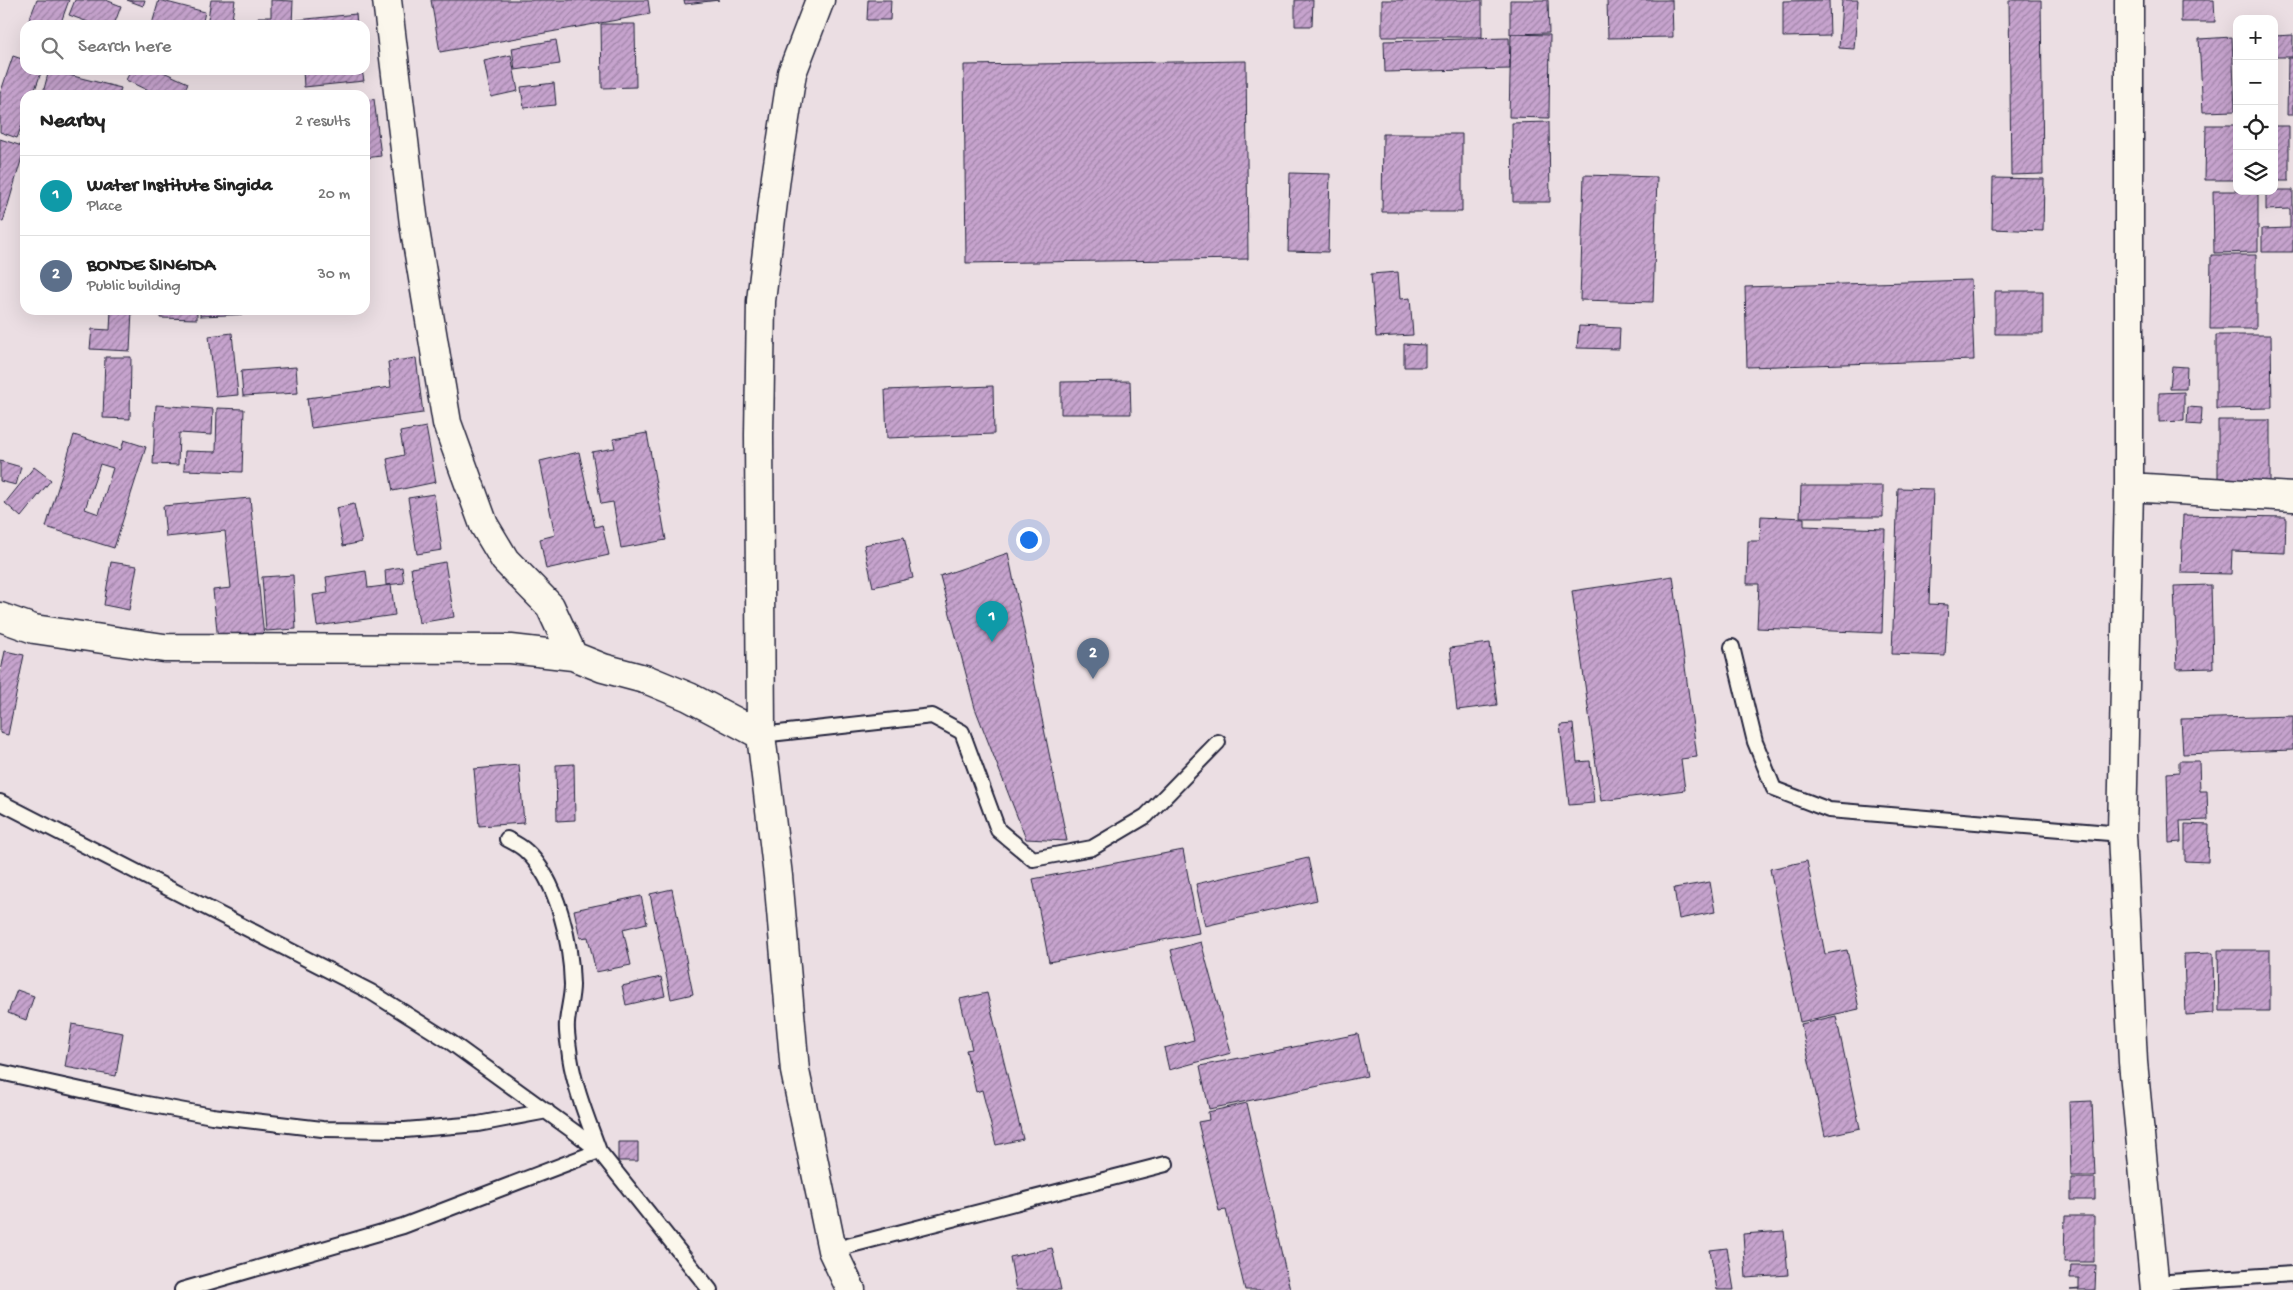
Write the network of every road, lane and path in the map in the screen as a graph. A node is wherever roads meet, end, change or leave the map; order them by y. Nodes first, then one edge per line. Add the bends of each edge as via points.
1 (387, 0) edge
2 (820, 0) edge
3 (2129, 0) edge
4 (2129, 487) junction
5 (2293, 497) edge
6 (0, 617) edge
7 (1732, 646) dead end
8 (573, 656) junction
9 (762, 736) junction
10 (1218, 742) dead end
11 (0, 802) edge
12 (2122, 834) junction
13 (507, 839) dead end
14 (0, 1072) edge
15 (547, 1111) junction
16 (599, 1151) junction
17 (1166, 1164) dead end
18 (832, 1250) junction
19 (2293, 1274) edge
20 (2154, 1287) edge
21 (182, 1290) edge
22 (710, 1290) edge
23 (851, 1290) edge

1 - 8 street via 414,224 447,423 484,526 505,560 550,606
2 - 9 street via 792,73 761,301
3 - 4 street
4 - 5 street
4 - 12 street
6 - 8 street via 34,629 164,648 511,649
7 - 12 lane via 1755,742 1774,789 1829,810
8 - 9 street via 688,696
9 - 10 lane via 932,716 962,732 998,830 1033,859 1092,848 1146,816
9 - 18 street via 795,1071
11 - 15 lane via 371,992 449,1041
12 - 20 street via 2133,1062
13 - 16 lane via 526,850 540,867 564,924 571,955 572,988 567,1025 571,1059 579,1096
14 - 15 lane via 212,1116 322,1129 405,1130 478,1124
15 - 16 lane
16 - 21 lane via 403,1226
16 - 22 lane
17 - 18 lane
18 - 23 street
19 - 20 lane

